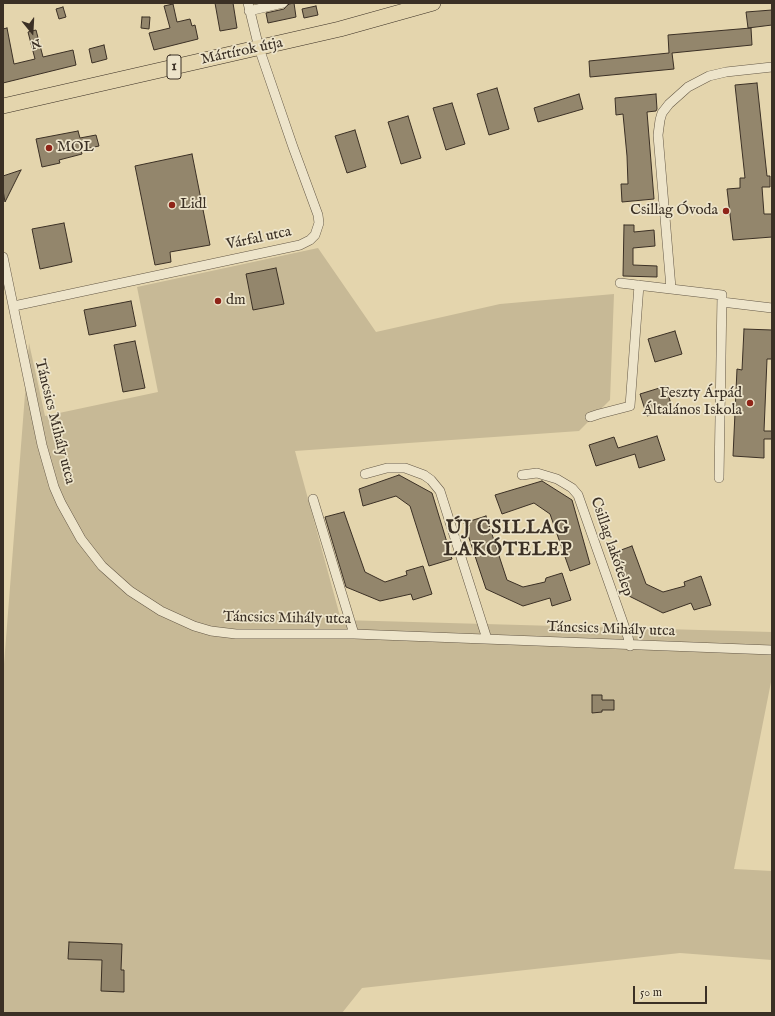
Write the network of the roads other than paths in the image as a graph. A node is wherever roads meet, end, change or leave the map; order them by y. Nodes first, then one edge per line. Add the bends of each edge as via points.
1 (283, 3) edge
2 (432, 3) edge
3 (249, 7) edge
4 (259, 48) junction
5 (772, 67) edge
6 (3, 106) edge
7 (3, 256) edge
8 (620, 283) dead end
9 (639, 285) junction
10 (671, 288) junction
11 (722, 302) junction
12 (14, 306) junction
13 (772, 308) edge
14 (590, 417) dead end
15 (365, 474) dead end
16 (522, 475) dead end
17 (719, 478) dead end
18 (314, 499) dead end
19 (354, 634) junction
20 (487, 639) junction
21 (630, 646) junction
22 (772, 650) edge

1 - 3 street
2 - 4 main road, Mártírok útja / 1 via 340,30
3 - 4 street, Várfal utca
4 - 6 main road, Mártírok útja / 1
4 - 12 street, Várfal utca via 318,215 319,223 315,235 300,245
5 - 10 street via 709,76 684,91 662,113 658,135
7 - 12 street, Táncsics Mihály utca
8 - 9 street
9 - 10 street
9 - 14 street via 630,406
10 - 11 street via 722,295
11 - 13 street
11 - 17 street
12 - 19 street, Táncsics Mihály utca via 42,446 54,488 81,540 102,566 130,591 161,611 211,631 236,634
15 - 20 street via 387,468 405,468 424,474 440,491
16 - 21 street, Csillag lakótelep via 537,473 557,479 578,495
18 - 19 street
19 - 20 street, Táncsics Mihály utca
20 - 21 street, Táncsics Mihály utca
21 - 22 street, Táncsics Mihály utca

